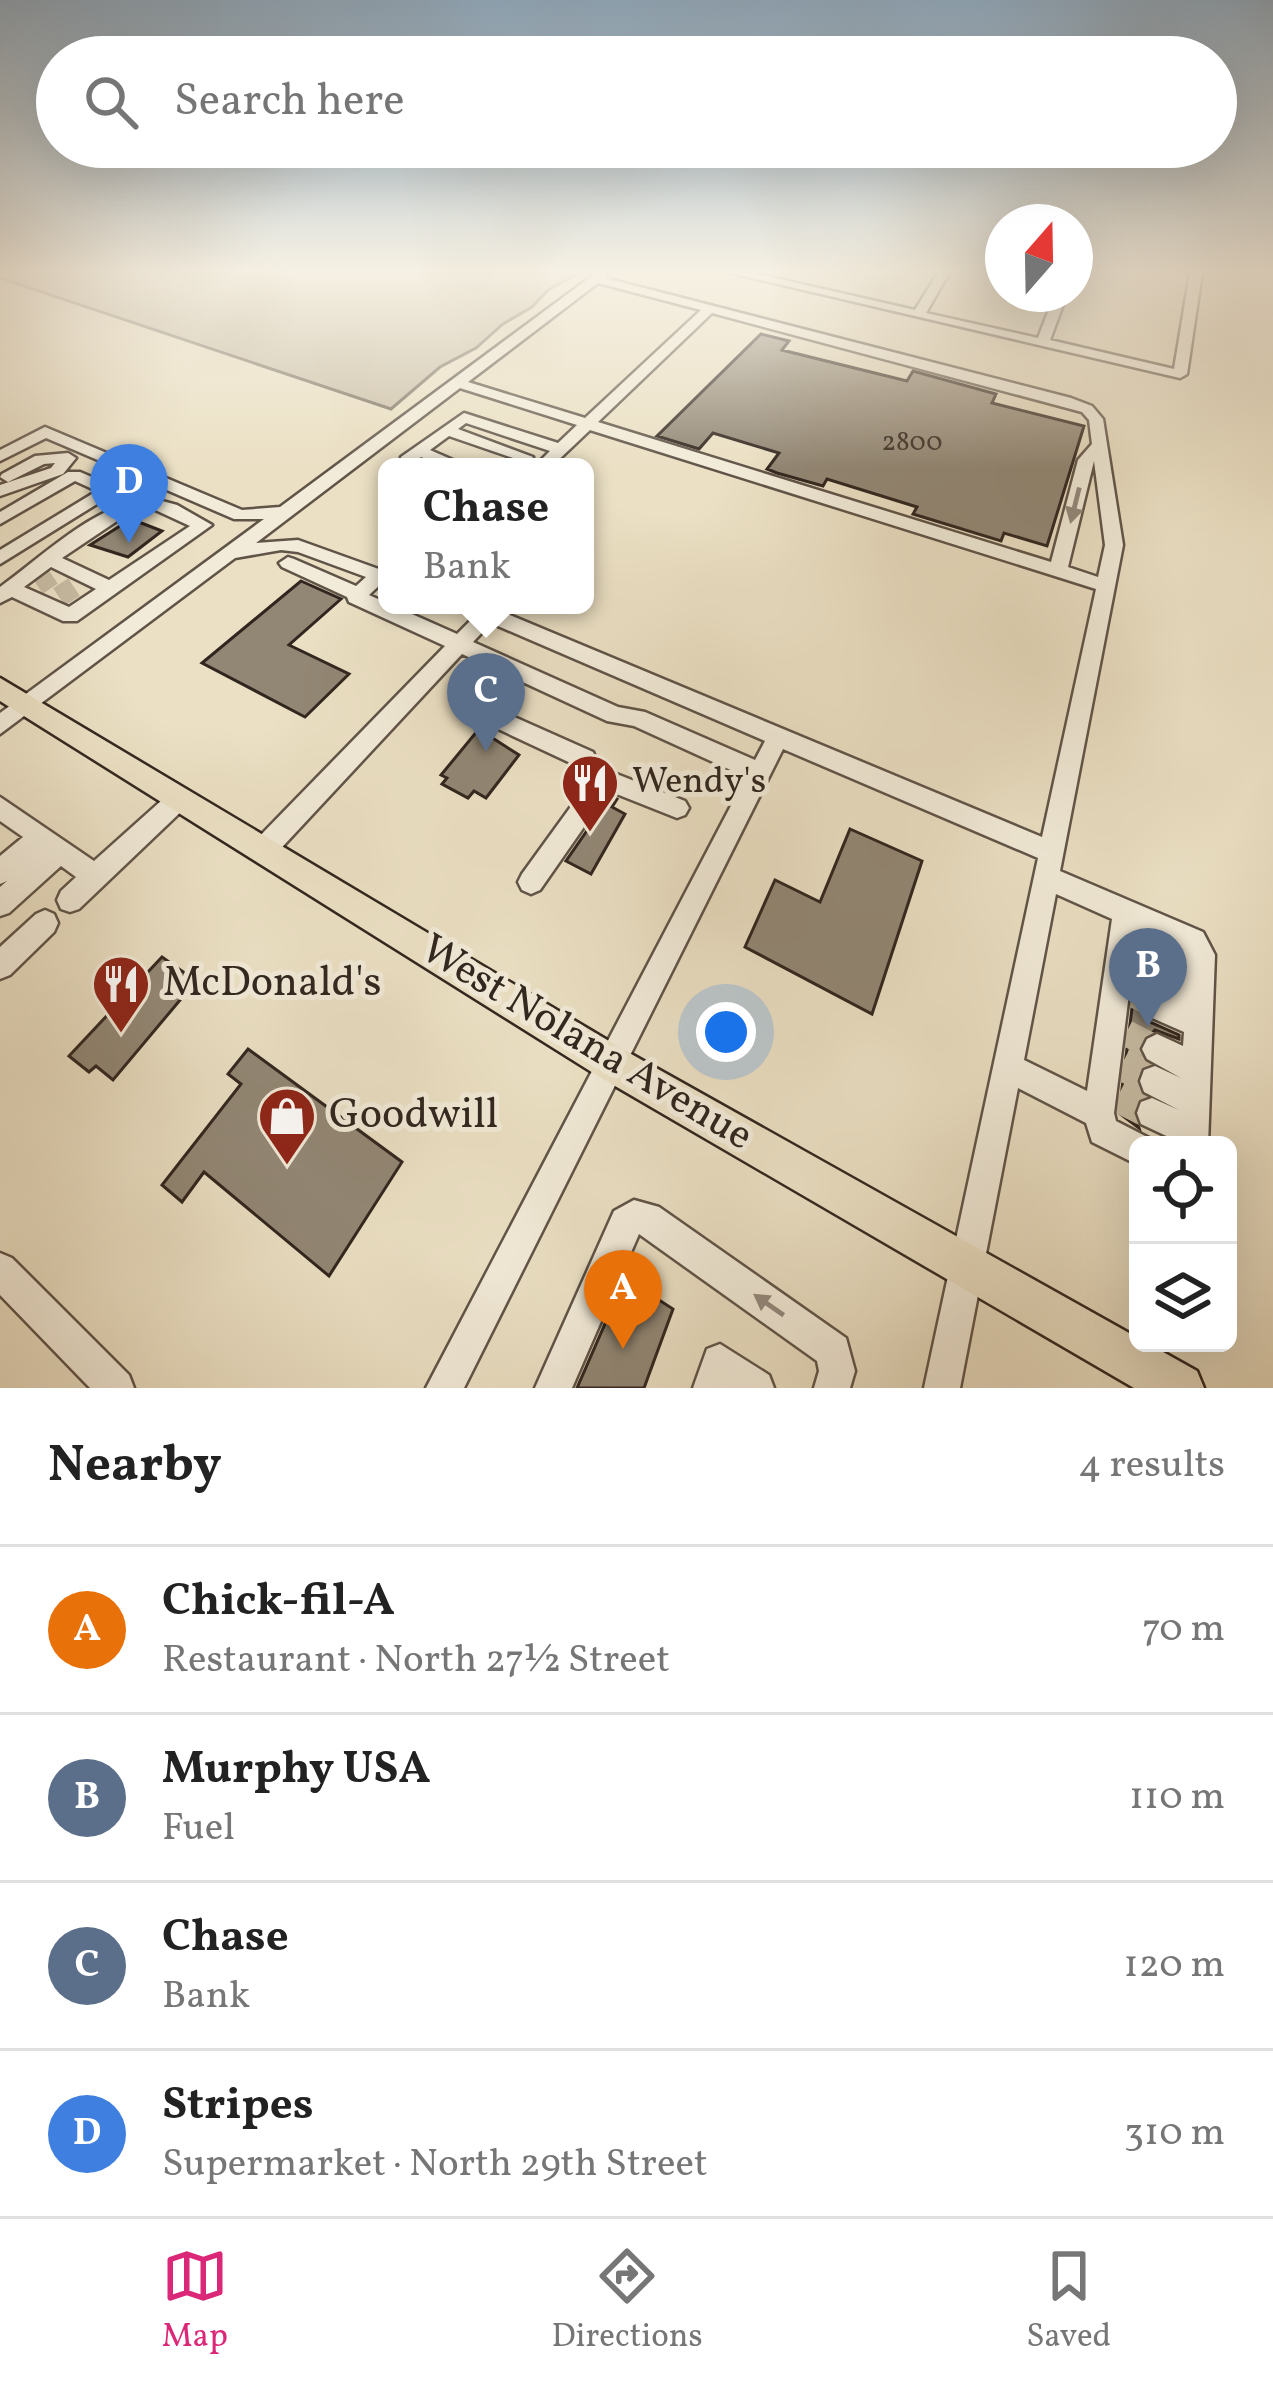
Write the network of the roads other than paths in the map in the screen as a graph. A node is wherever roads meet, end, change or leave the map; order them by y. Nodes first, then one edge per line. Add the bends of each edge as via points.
1 (517, 338) edge
2 (679, 338) edge
3 (817, 338) edge
4 (1027, 338) edge
5 (1043, 338) edge
6 (1186, 338) edge
7 (1042, 341) junction
8 (457, 383) junction
9 (588, 424) junction
10 (442, 433) junction
11 (541, 442) junction
12 (1100, 445) junction
13 (561, 449) junction
14 (0, 456) edge
15 (432, 458) edge
16 (496, 458) edge
17 (515, 458) edge
18 (552, 458) edge
19 (138, 472) junction
20 (109, 490) junction
21 (2, 492) edge
22 (306, 496) junction
23 (285, 512) junction
24 (240, 515) junction
25 (0, 519) edge
26 (244, 542) junction
27 (299, 543) junction
28 (0, 558) edge
29 (288, 563) dead end
30 (210, 568) junction
31 (1058, 571) junction
32 (378, 575) edge
33 (378, 581) edge
34 (56, 586) edge
35 (1107, 586) junction
36 (359, 595) junction
37 (165, 601) junction
38 (378, 607) edge
39 (393, 614) edge
40 (475, 614) edge
41 (490, 614) edge
42 (459, 644) junction
43 (602, 662) junction
44 (575, 697) junction
45 (9, 706) edge
46 (488, 715) dead end
47 (779, 736) junction
48 (585, 759) dead end
49 (760, 773) junction
50 (179, 799) junction
51 (0, 807) edge
52 (677, 808) dead end
53 (51, 844) junction
54 (263, 850) junction
55 (1051, 866) junction
56 (0, 872) edge
57 (95, 876) junction
58 (531, 882) dead end
59 (70, 900) dead end
60 (0, 904) edge
61 (45, 923) dead end
62 (1126, 958) junction
63 (0, 965) edge
64 (1199, 999) junction
65 (1157, 1049) tunnel mouth
66 (611, 1063) junction
67 (1009, 1068) junction
68 (1112, 1068) junction
69 (1196, 1068) junction
70 (1155, 1081) tunnel mouth
71 (1194, 1100) junction
72 (1152, 1113) tunnel mouth
73 (1187, 1136) edge
74 (1192, 1136) edge
75 (1129, 1144) edge
76 (967, 1266) junction
77 (0, 1270) edge
78 (116, 1388) edge
79 (444, 1388) edge
80 (554, 1388) edge
81 (711, 1388) edge
82 (756, 1388) edge
83 (832, 1388) edge
84 (942, 1388) edge
85 (1180, 1388) edge

1 - 8 street
2 - 9 street
3 - 12 street via 1076,404 1093,414
4 - 7 street
5 - 7 street
6 - 7 street via 1180,374
8 - 9 street
8 - 22 street
9 - 13 street
9 - 31 street
10 - 11 street via 464,417
10 - 15 street
10 - 16 street
11 - 13 street
11 - 17 street
12 -> 31 street via 1086,460
12 - 35 street via 1115,540
13 - 18 street
14 - 19 street via 45,432
19 - 20 street
19 - 24 street
20 - 25 street via 74,476
20 - 28 street
21 - 21 street via 57,470 68,458 41,458
22 - 23 street
22 - 27 street via 289,527
23 - 24 street
23 - 26 street
24 - 26 street
26 - 30 street
27 - 30 street via 262,545
27 - 32 street
29 - 36 street
30 - 37 street
31 - 35 street
33 - 36 street
34 - 34 street via 203,525 137,504
34 - 37 street
35 - 55 street
36 - 38 street
37 - 45 street
39 - 42 street
40 - 42 street
41 - 43 street
42 - 44 street
42 - 54 street
43 - 44 street
43 - 47 street
44 - 49 street
45 - 50 main road, West Nolana Avenue
46 - 48 street
47 - 49 street
47 - 55 street
49 - 66 street
50 - 54 main road, West Nolana Avenue
50 - 57 street
51 - 53 street
52 - 58 street via 604,779
53 - 56 street
53 - 57 street
53 - 60 street
54 - 66 main road, West Nolana Avenue
55 - 62 street
55 - 67 street
57 - 59 street
61 - 63 street
62 - 64 street via 1194,941 1202,955
62 - 68 street
64 - 64 street via 1162,982
64 - 69 street
65 - 69 street
66 - 76 main road, West Nolana Avenue
66 - 79 street
67 - 68 street
67 - 76 street
68 - 75 street via 1102,1131
69 - 71 street
70 - 71 street
71 - 74 street
72 - 73 street
76 - 84 street
76 - 85 main road, West Nolana Avenue
77 - 78 street
83 -> 80 street via 833,1351 634,1216
81 - 82 street via 720,1362

